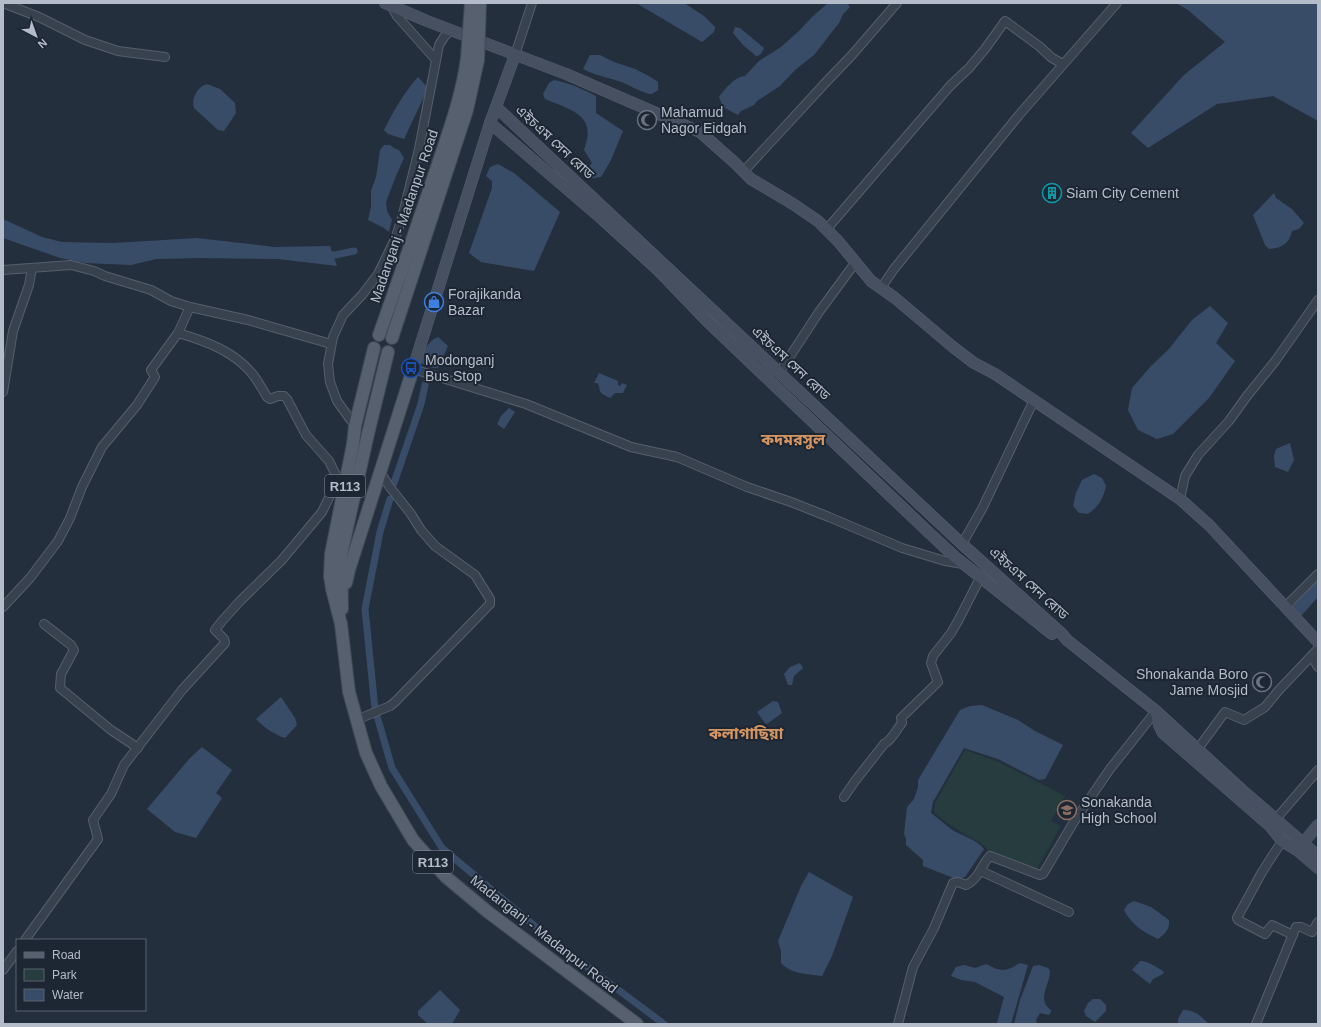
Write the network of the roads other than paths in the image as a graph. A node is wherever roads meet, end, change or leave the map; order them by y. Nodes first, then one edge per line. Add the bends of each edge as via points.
1 (3, 3) edge
2 (471, 3) edge
3 (480, 3) edge
4 (532, 3) edge
5 (897, 3) edge
6 (1117, 3) edge
7 (388, 5) edge
8 (451, 30) junction
9 (515, 55) junction
10 (165, 57) dead end
11 (472, 59) junction
12 (436, 60) junction
13 (1063, 64) junction
14 (496, 107) junction
15 (462, 109) junction
16 (490, 123) junction
17 (744, 171) junction
18 (826, 230) junction
19 (855, 263) junction
20 (32, 268) junction
21 (3, 270) edge
22 (881, 288) junction
23 (1318, 300) edge
24 (190, 307) junction
25 (178, 333) junction
26 (378, 335) dead end
27 (392, 338) dead end
28 (331, 344) junction
29 (374, 348) dead end
30 (388, 352) dead end
31 (413, 369) junction
32 (779, 373) junction
33 (3, 392) edge
34 (1034, 400) junction
35 (354, 426) junction
36 (381, 473) junction
37 (1180, 499) junction
38 (962, 544) junction
39 (981, 560) junction
40 (974, 570) junction
41 (1318, 574) edge
42 (342, 599) junction
43 (1286, 606) junction
44 (3, 607) edge
45 (44, 624) dead end
46 (341, 624) junction
47 (1067, 640) junction
48 (1318, 642) edge
49 (1318, 649) edge
50 (1318, 658) edge
51 (1318, 667) edge
52 (1156, 711) junction
53 (356, 720) junction
54 (138, 748) junction
55 (1197, 750) junction
56 (1318, 770) edge
57 (844, 797) dead end
58 (1276, 819) junction
59 (1318, 825) edge
60 (1282, 841) junction
61 (1303, 843) junction
62 (1318, 856) edge
63 (1318, 868) edge
64 (981, 871) junction
65 (1069, 912) dead end
66 (1318, 922) edge
67 (1293, 935) junction
68 (27, 939) edge
69 (16, 952) edge
70 (3, 970) edge
71 (637, 1024) edge
72 (898, 1024) edge
73 (1256, 1024) edge

1 - 10 street via 39,17 85,40 118,51
2 - 11 main road, bridge
3 - 11 main road, bridge
4 - 9 street
5 - 17 street
6 - 13 street
7 - 8 main road
7 - 12 street
8 - 9 main road
8 - 12 street via 439,45
9 - 14 main road
9 - 17 main road via 700,132
11 - 15 main road via 464,78
12 - 28 street via 419,149 395,239 378,274 343,316
13 - 18 street via 1006,21 985,50 950,86
13 - 22 street
14 - 16 main road
14 - 32 main road, এইচএম সেন রোড
15 - 26 main road, Madanganj - Madanpur Road
15 - 27 main road, Madanganj - Madanpur Road
16 - 31 main road
16 - 40 main road, এইচএম সেন রোড via 658,270 710,324 924,528
17 - 18 main road via 752,179 818,221
18 - 19 main road
19 - 22 main road
19 - 32 street
20 - 21 street
20 - 24 street via 71,265 151,290 171,301
20 - 33 street via 29,285 13,331
22 - 34 main road via 974,363
23 - 37 street via 1229,421 1198,455 1185,476
24 - 25 street
24 - 28 street via 248,320
25 - 44 street via 151,370 155,376 137,404 102,447 58,541 34,573
25 - 54 street via 216,346 243,364 270,399 284,396 306,435 329,461 338,479 322,512 281,561 215,630 225,643 182,690
28 - 35 street via 328,364 330,382 338,401
29 - 35 main road, Madanganj - Madanpur Road / R113
30 - 42 main road, Madanganj - Madanpur Road / R113 via 341,555
31 - 36 main road
31 - 40 street via 526,404 631,447 677,457 902,548
32 - 38 main road, এইচএম সেন রোড
34 - 37 main road
34 - 38 street
35 - 46 main road, Madanganj - Madanpur Road / R113 via 353,444 331,554 330,576
36 - 42 main road
36 - 53 street via 435,546 475,575 490,599 490,604 395,702
37 - 43 main road via 1209,525
38 - 39 main road, এইচএম সেন রোড
39 - 40 main road
39 - 47 main road, এইচএম সেন রোড
40 - 47 main road, এইচএম সেন রোড via 1057,637
40 - 57 street via 966,607 955,627 932,656 931,663 938,682 901,718 902,723 892,737
41 - 43 street
42 - 46 main road, Madanganj - Madanpur Road / R113
43 - 48 main road
45 - 54 street via 74,650 61,674 60,688 111,730
46 - 53 main road, Madanganj - Madanpur Road / R113 via 349,692
47 - 52 main road, এইচএম সেন রোড
49 - 55 street via 1262,709 1244,720 1225,712
50 - 51 street via 1315,662
52 - 55 main road, এইচএম সেন রোড
52 - 60 main road via 1163,733 1270,826
52 - 64 street via 1110,769 1075,820 1043,874 990,856
53 - 71 main road, Madanganj - Madanpur Road / R113 via 366,753 381,786 413,840 446,877 488,912
54 - 68 street via 124,765 111,794 93,820 98,839
55 - 58 main road, এইচএম সেন রোড
56 - 58 street
58 - 61 main road, এইচএম সেন রোড
59 - 61 main road
60 - 63 main road
60 - 67 street via 1237,918 1265,934 1272,925
61 - 62 main road, এইচএম সেন রোড
64 - 65 street
64 - 72 street via 966,885 958,882 953,884 913,967
66 - 67 street via 1312,932 1299,926
67 - 73 street
69 - 70 street

